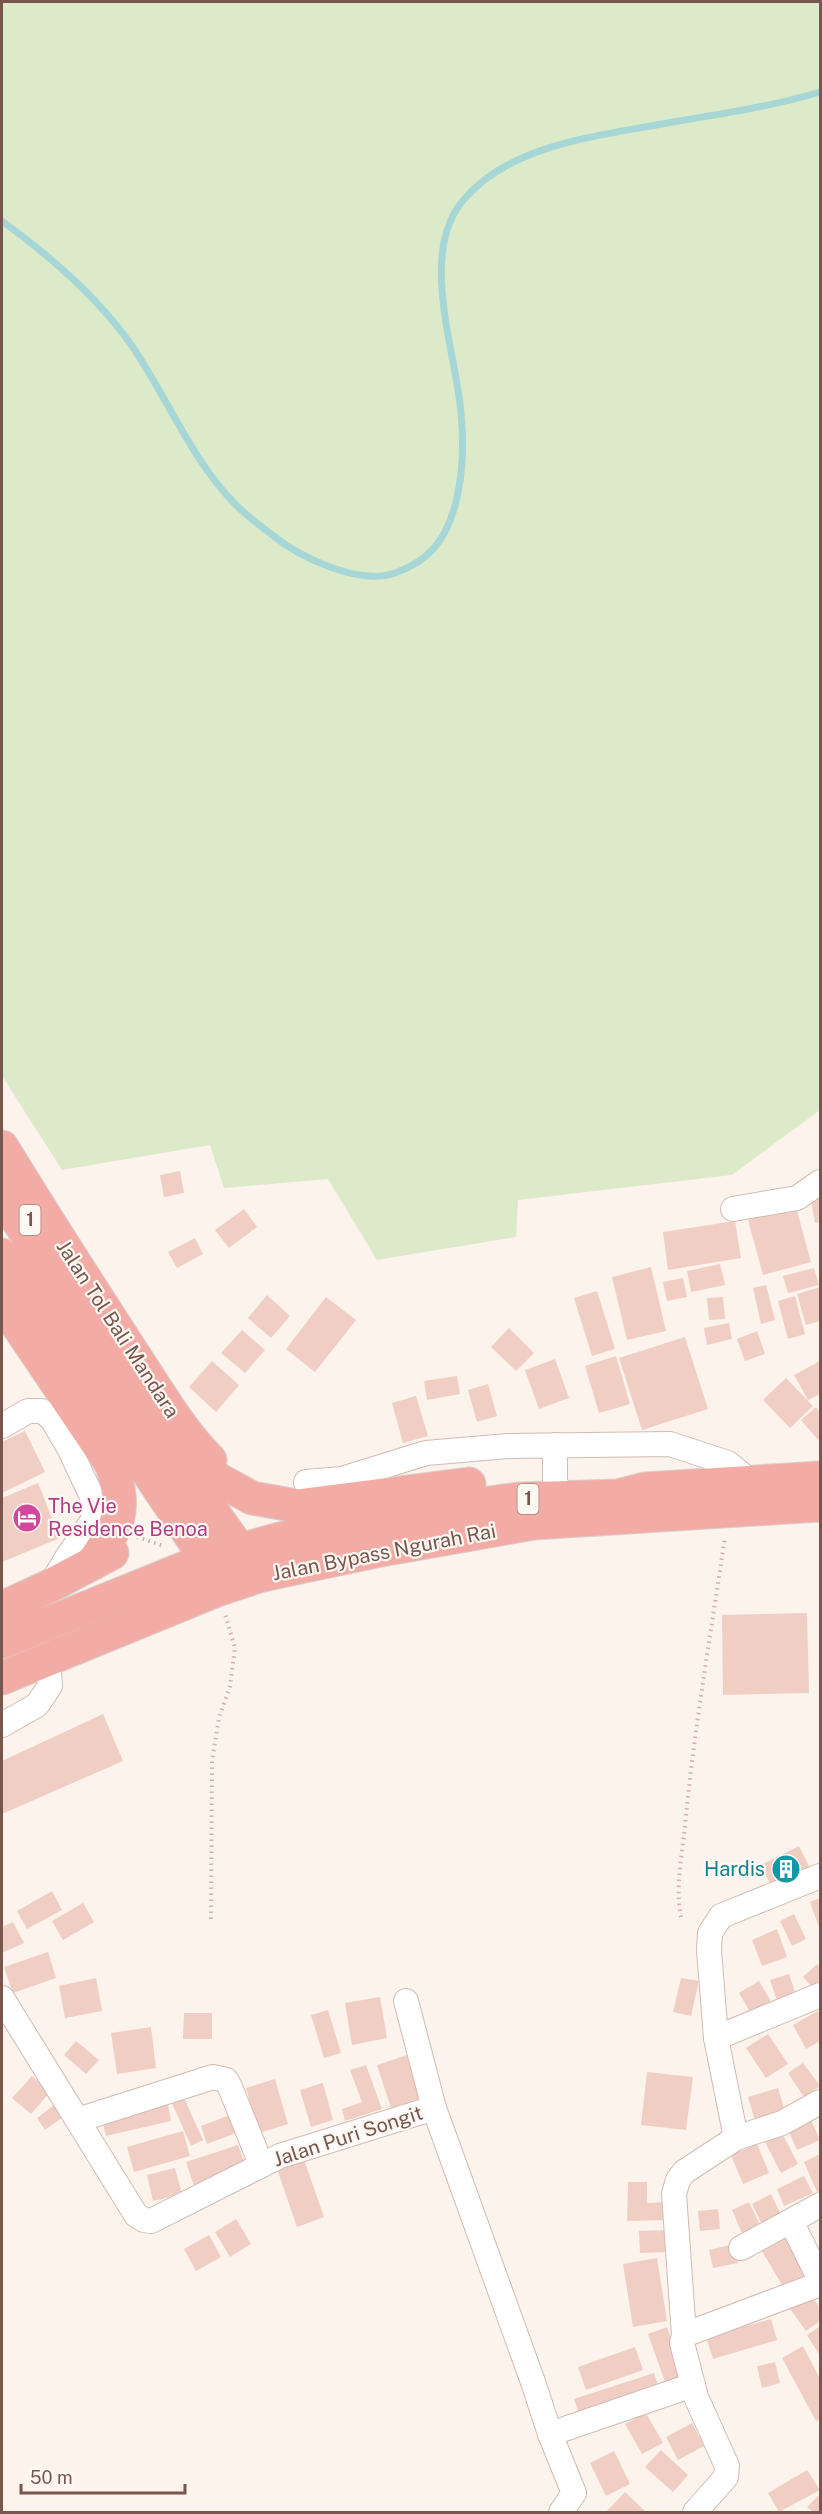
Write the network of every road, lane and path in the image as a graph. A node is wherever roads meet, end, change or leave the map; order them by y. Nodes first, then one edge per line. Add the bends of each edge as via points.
1 (2, 1147) edge
2 (2, 1159) edge
3 (820, 1182) edge
4 (2, 1196) edge
5 (733, 1209) dead end
6 (2, 1255) edge
7 (2, 1266) edge
8 (58, 1280) junction
9 (17, 1301) edge
10 (2, 1426) edge
11 (147, 1445) junction
12 (555, 1445) junction
13 (820, 1478) edge
14 (306, 1482) dead end
15 (751, 1482) junction
16 (557, 1489) junction
17 (252, 1498) junction
18 (820, 1505) edge
19 (729, 1512) junction
20 (239, 1550) junction
21 (207, 1559) junction
22 (93, 1563) junction
23 (260, 1576) junction
24 (48, 1587) junction
25 (221, 1589) junction
26 (2, 1608) edge
27 (63, 1618) junction
28 (2, 1642) edge
29 (48, 1659) junction
30 (2, 1678) edge
31 (2, 1725) edge
32 (820, 1876) edge
33 (681, 1917) dead end
34 (212, 1919) dead end
35 (820, 1995) edge
36 (2, 1998) edge
37 (406, 2001) dead end
38 (716, 2038) junction
39 (820, 2102) edge
40 (434, 2108) junction
41 (78, 2120) junction
42 (735, 2138) junction
43 (261, 2164) junction
44 (820, 2205) edge
45 (791, 2221) junction
46 (741, 2248) dead end
47 (820, 2280) edge
48 (820, 2284) edge
49 (684, 2335) junction
50 (693, 2385) junction
51 (550, 2434) junction
52 (561, 2512) edge
53 (694, 2512) edge

1 - 17 highway, Jalan Tol Bali Mandara / 1 via 71,1259 198,1448
2 - 8 highway, 1
3 - 5 street via 797,1198
4 - 8 highway, Jalan Tol Bali Mandara / 1
6 - 9 highway, Jalan Tol Bali Mandara / 1
7 - 9 highway, 1
8 - 11 highway, Jalan Tol Bali Mandara / 1
9 - 11 highway, Jalan Tol Bali Mandara / 1
9 - 22 highway, Jalan Tol Bali Mandara / 1 via 112,1465 120,1492 115,1529
10 - 24 street via 28,1411 42,1411 52,1419 94,1502 93,1520
11 - 17 highway, Jalan Tol Bali Mandara / 1
11 - 20 highway, Jalan Tol Bali Mandara / 1
11 - 21 highway, Jalan Tol Bali Mandara / 1
11 - 22 highway, Jalan Tol Bali Mandara / 1 via 134,1536
12 - 14 street via 426,1452 342,1479
12 - 15 street via 670,1444 728,1463
12 - 16 street
13 - 15 highway, 1
15 - 16 highway, Jalan Tol Bali Mandara / 1 via 645,1489 617,1482
16 - 17 highway, Jalan Tol Bali Mandara / 1 via 516,1478 297,1506
16 - 20 highway, Jalan Bypass Ngurah Rai / 1 via 519,1499 369,1521
18 - 19 highway, Jalan Bypass Ngurah Rai / 1
19 - 23 highway, Jalan Bypass Ngurah Rai / 1 via 534,1523
19 - 33 path via 689,1776 679,1872
20 - 21 highway, Jalan Bypass Ngurah Rai
20 - 23 highway, Jalan Tol Bali Mandara / 1
21 - 25 highway, Jalan Tol Bali Mandara / 1
21 - 27 highway, Jalan Bypass Ngurah Rai
22 - 24 highway, Jalan Tol Bali Mandara / 1
23 - 25 highway, Jalan Bypass Ngurah Rai / 1
24 - 26 highway, Jalan Tol Bali Mandara / 1
24 - 27 street
25 - 29 highway, Jalan Bypass Ngurah Rai / 1
25 - 34 path via 235,1648 212,1761
27 - 28 highway, Jalan Bypass Ngurah Rai
29 - 30 highway, Jalan Bypass Ngurah Rai / 1
29 - 31 street via 50,1686 37,1705
32 - 38 street via 721,1916 715,1924 709,1950
35 - 38 street
36 - 41 street, Jalan Puri Songit
37 - 40 street
38 - 42 street
39 - 42 street via 782,2123
40 - 43 street, Jalan Puri Songit
40 - 51 street, Jalan Puri Songit
41 - 43 street via 219,2078 230,2087
41 - 43 street, Jalan Puri Songit via 136,2215 144,2220 151,2220
42 - 49 street via 684,2172 674,2194
44 - 45 street
45 - 46 street
45 - 47 street
48 - 49 street
49 - 50 street via 682,2343
50 - 51 street
50 - 53 street via 727,2466 726,2477
51 - 52 street, Jalan Puri Songit via 574,2493

